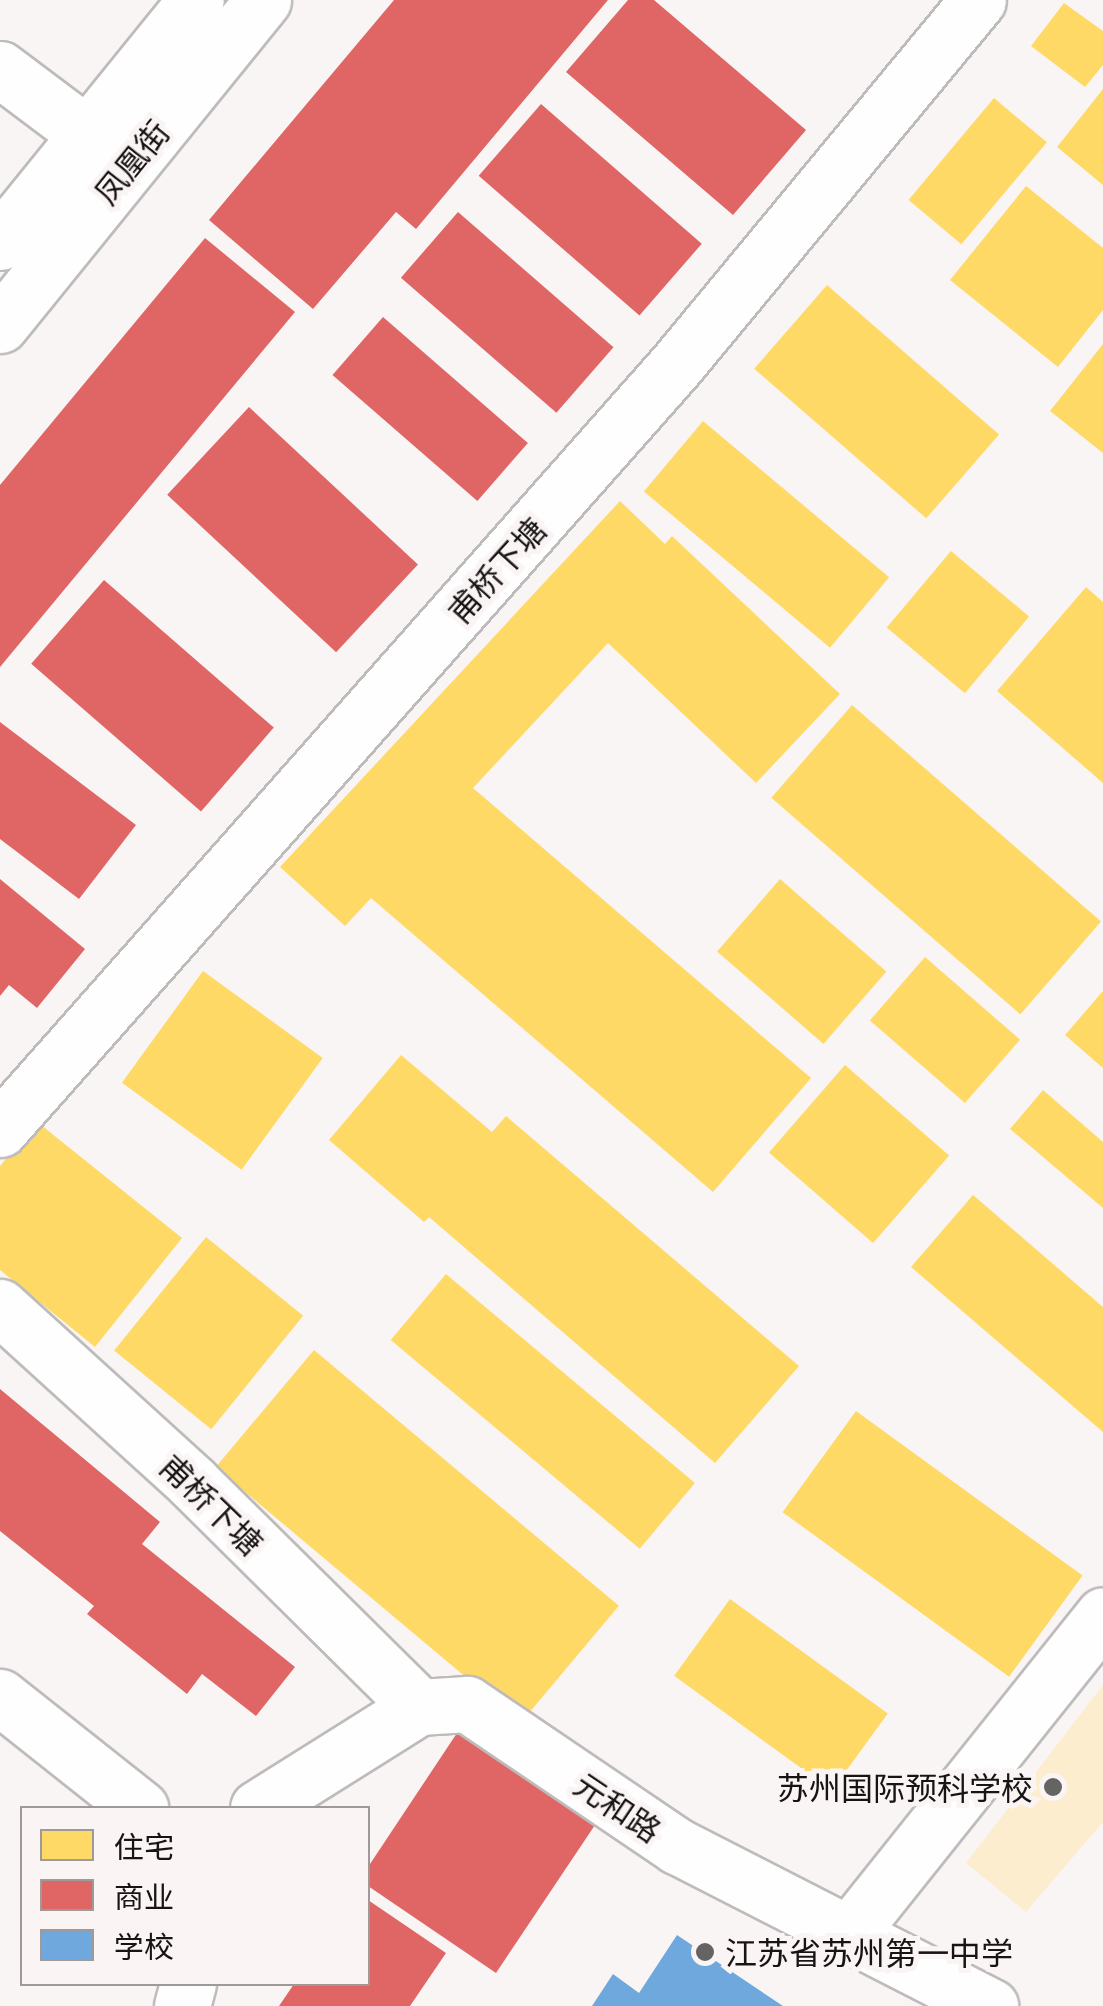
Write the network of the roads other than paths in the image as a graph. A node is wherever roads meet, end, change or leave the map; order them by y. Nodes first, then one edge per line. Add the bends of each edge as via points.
1 (196, 0) edge
2 (263, 0) edge
3 (978, 0) edge
4 (0, 68) edge
5 (108, 150) junction
6 (0, 242) edge
7 (0, 324) edge
8 (0, 1128) edge
9 (0, 1307) edge
10 (1103, 1615) edge
11 (0, 1697) edge
12 (419, 1707) junction
13 (137, 1806) edge
14 (261, 1806) edge
15 (848, 1934) junction
16 (990, 2006) edge

1 - 5 street, 凤凰街
2 - 5 street, 凤凰街
3 - 8 street, 甫桥下塘 via 677,364
4 - 5 street
5 - 6 street, 凤凰街
5 - 7 street, 凤凰街
9 - 12 street, 甫桥下塘 via 192,1482
10 - 15 street
11 - 13 street
12 - 14 street, 元和路
12 - 15 street, 元和路 via 467,1704 676,1846
15 - 16 street, 元和路

